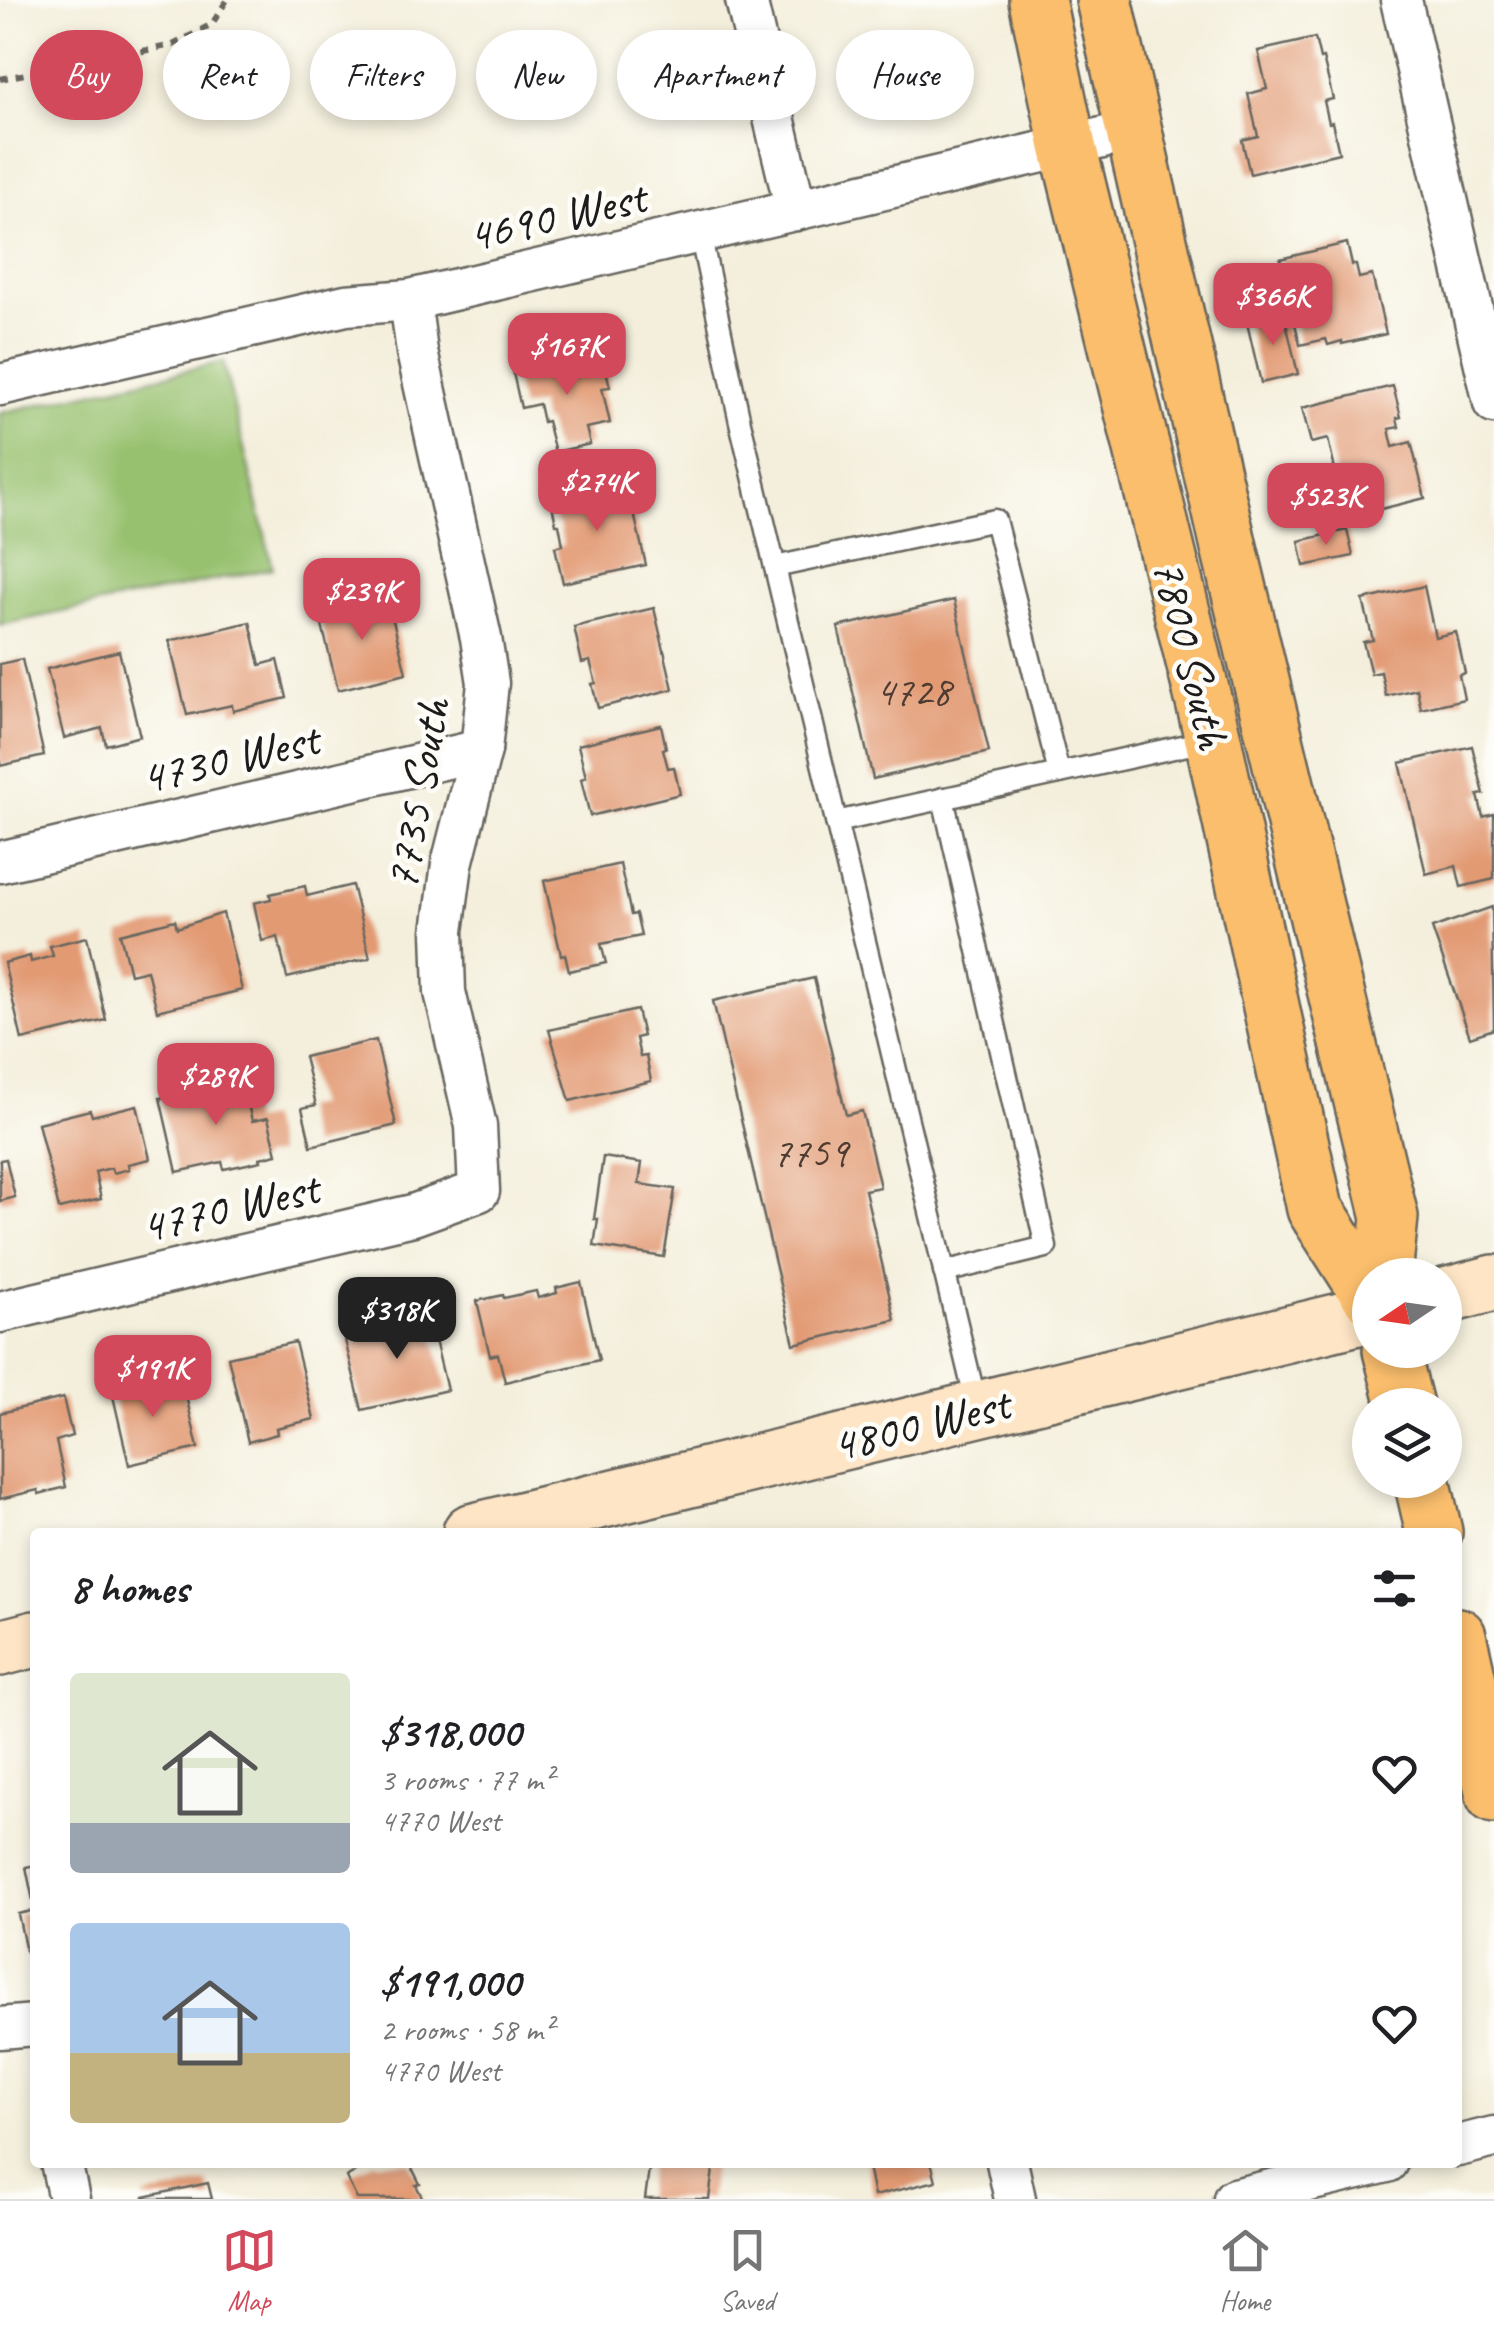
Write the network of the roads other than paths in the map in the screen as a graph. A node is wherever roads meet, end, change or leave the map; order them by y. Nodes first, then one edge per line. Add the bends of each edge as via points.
1 (746, 0) edge
2 (1036, 0) edge
3 (1104, 0) edge
4 (1409, 2) edge
5 (1132, 131) junction
6 (1068, 146) junction
7 (796, 210) junction
8 (700, 233) junction
9 (410, 300) junction
10 (0, 385) edge
11 (1494, 403) edge
12 (775, 567) junction
13 (1213, 739) junction
14 (481, 750) junction
15 (1059, 773) junction
16 (943, 798) junction
17 (836, 822) junction
18 (0, 862) edge
19 (480, 1191) joint
20 (1386, 1258) edge
21 (1352, 1267) edge
22 (944, 1272) junction
23 (1494, 1283) edge
24 (1462, 1291) edge
25 (0, 1312) edge
26 (1352, 1318) edge
27 (977, 1409) junction
28 (1426, 1498) edge
29 (487, 1528) edge
30 (1433, 1528) edge
31 (30, 1640) edge
32 (0, 1648) edge
33 (1462, 1654) edge
34 (1494, 1795) edge
35 (1494, 2137) edge
36 (1462, 2145) edge
37 (62, 2168) edge
38 (1007, 2168) edge
39 (1362, 2168) edge
40 (69, 2199) edge
41 (1015, 2199) edge
42 (1234, 2199) edge

1 - 7 street
2 - 6 main road, 7800 South
3 - 5 main road, 7800 South
4 - 11 street
5 - 6 street, 4690 West
5 - 20 main road, 7800 South via 1390,1218
6 - 7 street, 4690 West
6 - 13 main road, 7800 South
7 - 8 street, 4690 West
8 - 9 street, 4690 West
8 - 12 lane
9 - 10 street, 4690 West via 346,305
9 - 14 street, 7735 South via 481,638 488,683
12 - 15 lane via 995,520
12 - 17 lane
13 - 15 lane
13 - 21 main road, 7800 South via 1315,1208
14 - 18 street, 4730 West
14 - 19 street, 7735 South via 442,931 445,992 476,1126
15 - 16 lane
16 - 17 lane
16 - 22 lane via 1046,1246
17 - 22 lane
19 - 25 street, 4770 West via 413,1215
22 - 27 lane
23 - 24 main road
26 - 27 main road, 4800 West
27 - 29 main road, 4800 West
28 - 30 main road
31 - 32 main road
33 - 34 main road
35 - 36 street
37 - 40 street
38 - 41 street
39 - 42 street

